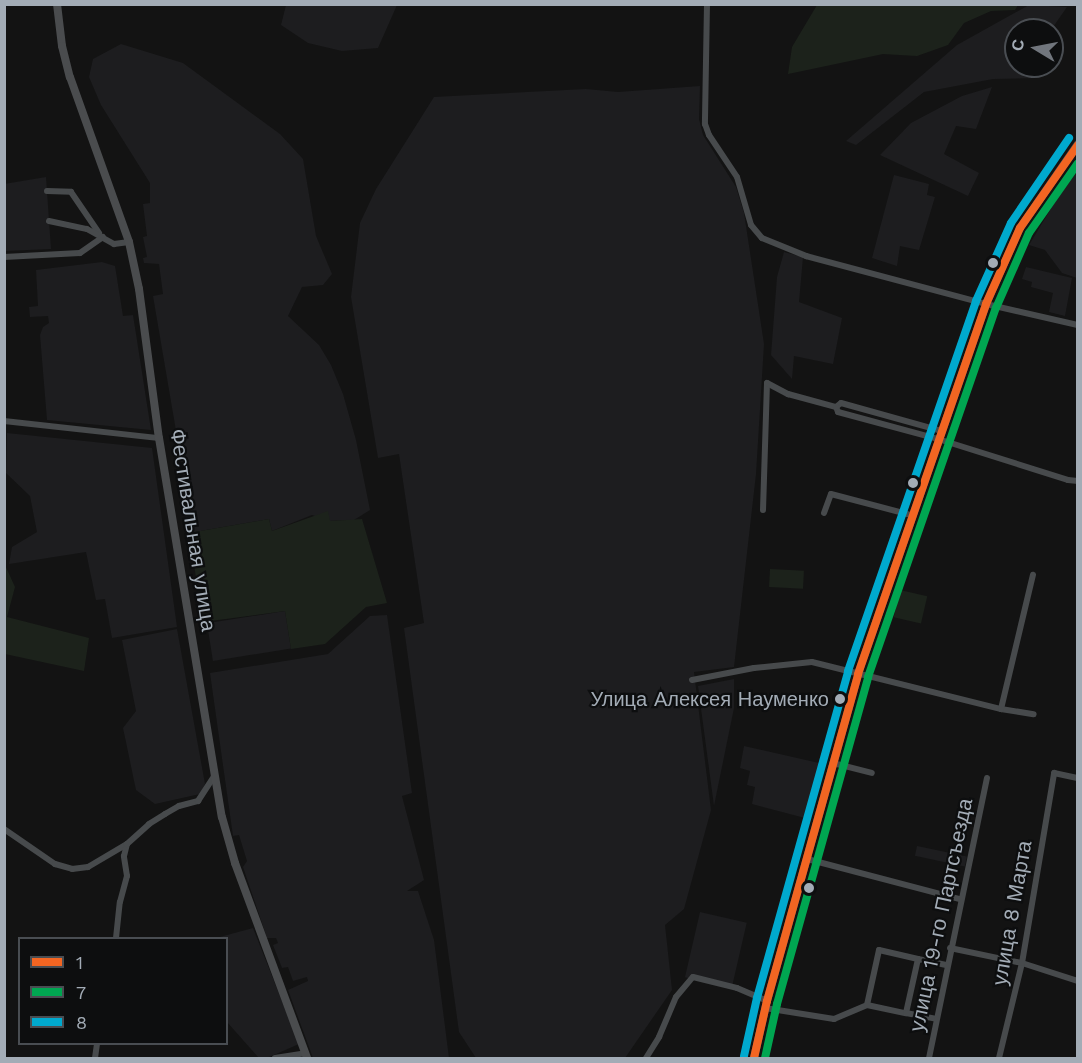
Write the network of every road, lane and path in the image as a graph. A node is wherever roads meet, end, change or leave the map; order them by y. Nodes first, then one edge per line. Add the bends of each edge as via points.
1 (57, 4) edge
2 (707, 4) edge
3 (1077, 144) edge
4 (47, 191) dead end
5 (49, 221) dead end
6 (102, 236) junction
7 (129, 242) junction
8 (4, 257) edge
9 (986, 304) junction
10 (1077, 325) edge
11 (4, 421) edge
12 (940, 435) junction
13 (159, 438) junction
14 (1077, 481) edge
15 (763, 510) dead end
16 (824, 513) dead end
17 (911, 515) junction
18 (1033, 575) dead end
19 (858, 674) junction
20 (692, 680) dead end
21 (1000, 709) junction
22 (1034, 714) dead end
23 (833, 763) junction
24 (872, 773) dead end
25 (214, 776) junction
26 (987, 778) dead end
27 (1077, 778) edge
28 (4, 829) edge
29 (127, 844) junction
30 (807, 859) junction
31 (960, 900) junction
32 (116, 937) edge
33 (950, 948) junction
34 (918, 959) junction
35 (1022, 963) junction
36 (947, 965) junction
37 (1077, 981) edge
38 (766, 1004) junction
39 (867, 1005) junction
40 (906, 1013) junction
41 (936, 1019) junction
42 (306, 1056) edge
43 (275, 1059) edge
44 (646, 1059) edge
45 (754, 1059) edge
46 (929, 1059) edge
47 (999, 1059) edge

1 - 7 main road, Фестивальная улица via 70,77
2 - 9 street via 706,130 737,177 752,225 762,238 806,256
3 - 9 main road via 1020,228
4 - 6 street via 71,192
5 - 6 street
6 - 7 street via 114,244
6 - 8 street via 80,254
7 - 13 main road, Фестивальная улица via 141,300
9 - 10 street
9 - 12 main road
11 - 13 street
12 - 14 street
12 - 15 street via 841,403 836,407 788,394 767,383
12 - 17 main road
13 - 25 main road, Фестивальная улица
16 - 17 street via 831,495
17 - 19 main road
18 - 21 street
19 - 20 street via 813,662
19 - 21 street
19 - 23 main road
21 - 22 street
23 - 24 street
23 - 30 main road
25 - 29 street via 198,801 165,814
25 - 42 main road, Фестивальная улица via 236,863
26 - 31 street, улица 19-го Партсъезда
27 - 35 street, улица 8 Марта via 1054,773
28 - 29 street via 55,864 72,869 88,867
29 - 32 street via 124,856 128,876
30 - 31 street
30 - 38 main road
31 - 33 street, улица 19-го Партсъезда
33 - 35 street
33 - 36 street, улица 19-го Партсъезда
34 - 36 street
34 - 39 street via 879,950
34 - 40 street
35 - 37 street
35 - 47 street, улица 8 Марта
36 - 41 street, улица 19-го Партсъезда
38 - 39 street via 834,1020
38 - 44 street via 737,988 693,977 676,997
38 - 45 main road
39 - 40 street
40 - 41 street
41 - 46 street, улица 19-го Партсъезда
42 - 43 street

